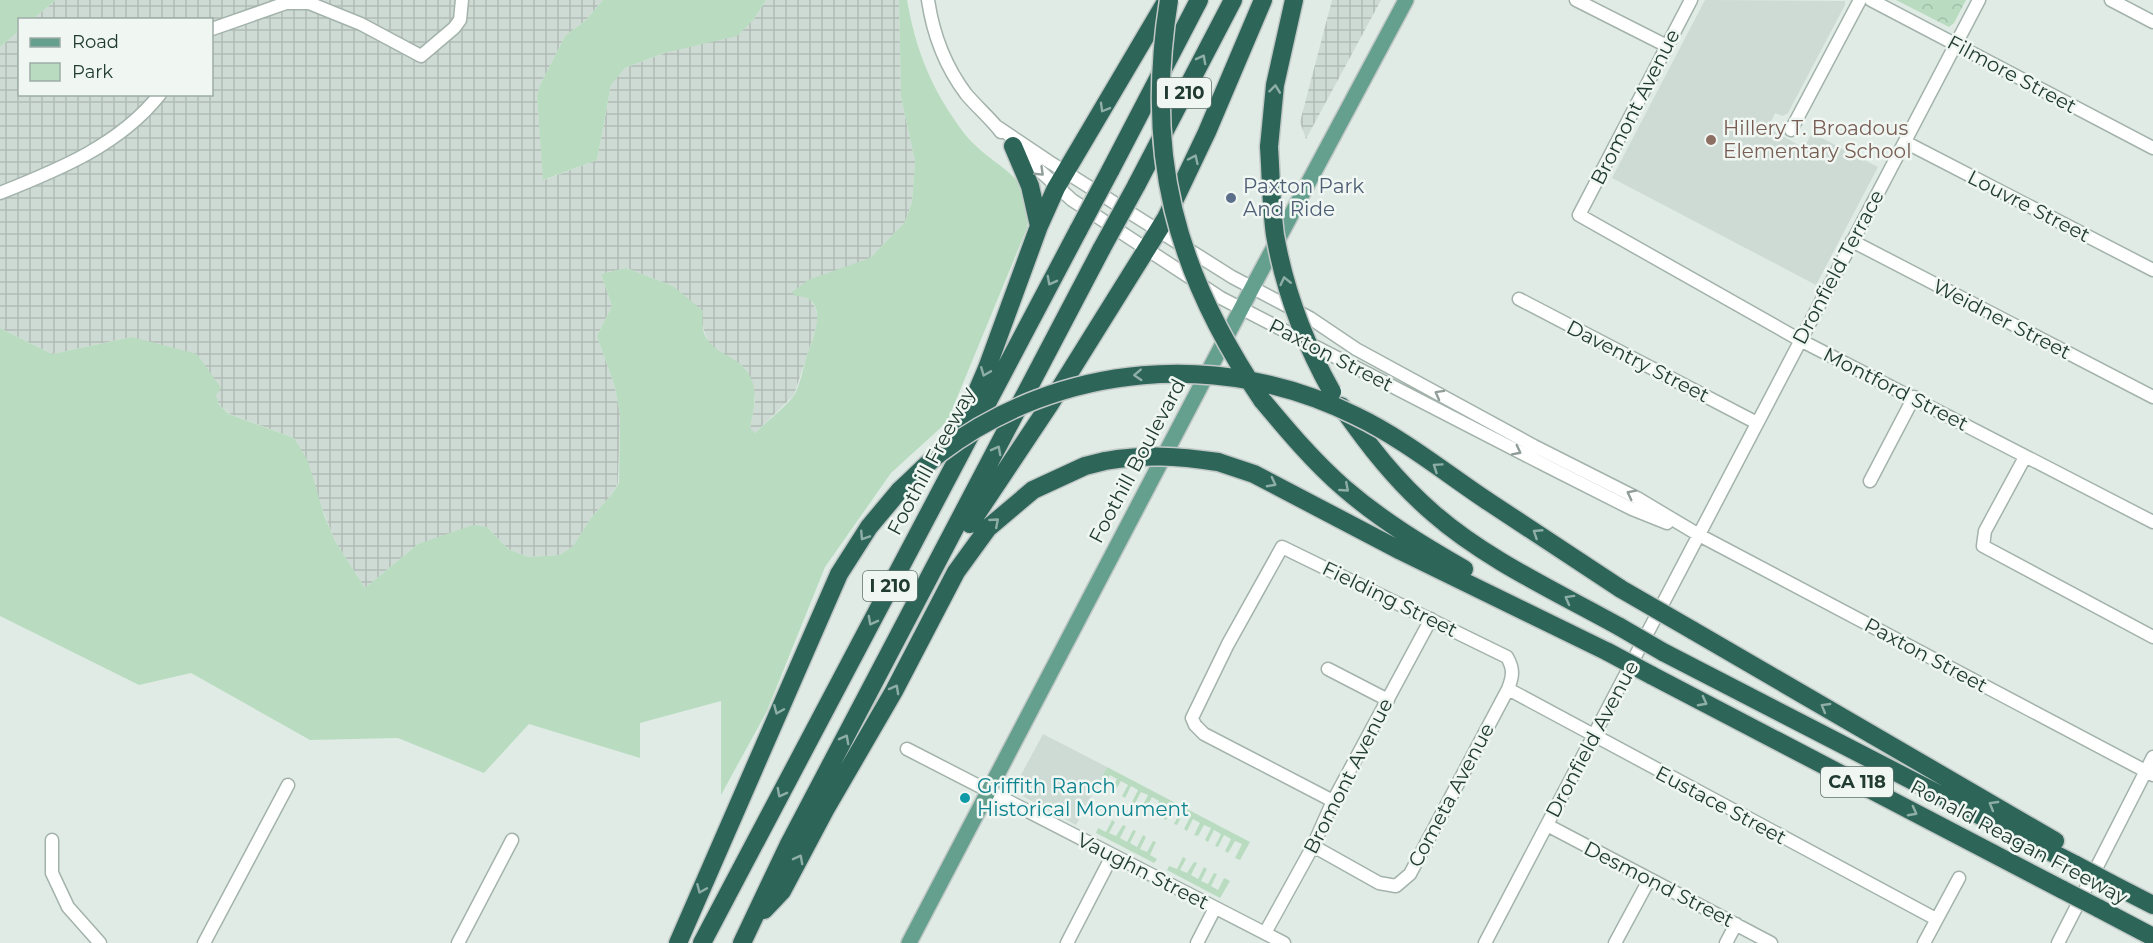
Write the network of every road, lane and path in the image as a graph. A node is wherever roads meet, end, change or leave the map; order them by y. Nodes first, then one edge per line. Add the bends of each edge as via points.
1 (462, 0) edge
2 (928, 0) edge
3 (1168, 0) edge
4 (1198, 0) edge
5 (1233, 0) edge
6 (1263, 0) edge
7 (1294, 0) edge
8 (1406, 0) edge
9 (1576, 0) edge
10 (1691, 0) edge
11 (1860, 0) edge
12 (1871, 0) edge
13 (1979, 0) edge
14 (2111, 0) edge
15 (2153, 22) edge
16 (213, 29) edge
17 (1956, 44) junction
18 (1667, 46) junction
19 (159, 96) edge
20 (996, 126) junction
21 (1791, 130) dead end
22 (1905, 142) junction
23 (1013, 146) junction
24 (2153, 148) edge
25 (1061, 180) junction
26 (0, 193) edge
27 (1579, 215) joint
28 (1039, 226) junction
29 (1159, 231) junction
30 (1852, 241) junction
31 (1147, 250) junction
32 (2153, 270) edge
33 (1252, 288) junction
34 (1519, 299) dead end
35 (1241, 309) junction
36 (1800, 340) junction
37 (1914, 397) junction
38 (2153, 397) edge
39 (1757, 423) junction
40 (2025, 457) junction
41 (1870, 481) dead end
42 (2153, 522) edge
43 (1699, 535) junction
44 (894, 578) junction
45 (922, 595) junction
46 (1431, 619) junction
47 (2153, 637) edge
48 (1608, 652) junction
49 (1498, 653) joint
50 (1328, 669) dead end
51 (1508, 689) junction
52 (1388, 700) junction
53 (1594, 737) junction
54 (907, 749) dead end
55 (2153, 757) edge
56 (2149, 773) edge
57 (288, 785) dead end
58 (988, 791) junction
59 (1333, 801) junction
60 (1547, 825) junction
61 (52, 840) dead end
62 (512, 840) dead end
63 (1313, 846) junction
64 (1112, 856) junction
65 (2078, 861) junction
66 (1959, 878) dead end
67 (1649, 880) junction
68 (2149, 902) edge
69 (1215, 908) junction
70 (1936, 919) junction
71 (753, 922) junction
72 (1736, 924) junction
73 (1265, 933) junction
74 (2146, 934) edge
75 (100, 943) edge
76 (204, 943) edge
77 (458, 943) edge
78 (678, 943) edge
79 (702, 943) edge
80 (742, 943) edge
81 (909, 943) edge
82 (1067, 943) edge
83 (1197, 943) edge
84 (1284, 943) edge
85 (1485, 943) edge
86 (1615, 943) edge
87 (1726, 943) edge
88 (1772, 943) edge
89 (1924, 943) edge
90 (2058, 943) edge
91 (2152, 943) edge

1 - 16 street via 460,20 421,56 361,24 309,3 286,3
2 - 20 street, Paxton Street via 938,43 950,68 967,95
3 -> 25 highway
3 -> 48 highway, bridge via 1161,53 1162,147 1190,267 1204,303 1240,368 1297,443 1344,488 1390,524
4 -> 44 highway, Foothill Freeway / I 210, bridge
45 -> 5 highway, I 210, bridge
29 -> 6 highway via 1207,132
65 -> 7 highway, bridge via 1663,652 1501,561 1434,514 1394,476 1332,392 1307,345 1290,299 1275,235 1269,147 1275,85
8 - 33 main road, Foothill Boulevard
9 - 18 street
10 - 18 street, Bromont Avenue
11 - 21 street
12 - 17 street, Filmore Street
13 - 17 street, Dronfield Terrace
14 - 15 street
17 - 22 street, Dronfield Terrace
17 - 24 street, Filmore Street
18 - 27 street, Bromont Avenue
19 - 26 street via 146,113 106,143 69,165
20 - 23 street, Paxton Street
20 - 25 street, Paxton Street
22 - 30 street, Dronfield Terrace
22 - 32 street, Louvre Street
23 -> 25 street, Paxton Street
23 - 28 highway via 1030,186
25 - 28 highway
25 - 29 street, Paxton Street
25 - 31 street, Paxton Street
27 - 36 street, Montford Street
28 -> 44 highway via 987,368 907,536
29 - 31 highway
29 - 33 street, Paxton Street
30 - 36 street, Dronfield Terrace
30 - 38 street, Weidner Street
31 - 35 street, Paxton Street
31 - 45 highway
33 - 35 main road, Foothill Boulevard
43 -> 33 street, Paxton Street via 1638,498 1356,349 1310,318
34 - 39 street, Daventry Street
35 -> 43 street, Paxton Street via 1632,509
35 - 58 main road, Foothill Boulevard
36 - 37 street, Montford Street
36 - 39 street, Dronfield Terrace
37 - 40 street, Montford Street
37 - 41 street
39 - 43 street, Dronfield Terrace
40 - 42 street, Montford Street
40 - 47 street via 1985,531 1983,546
43 - 53 street, Dronfield Avenue
43 - 56 street, Paxton Street
44 -> 79 highway, Foothill Freeway / I 210
71 -> 45 highway, I 210 via 788,846
46 - 49 street, Fielding Street
46 - 52 street, Bromont Avenue
46 - 59 street, Fielding Street via 1282,547 1228,644 1194,712 1195,724 1204,734
71 -> 48 highway, bridge via 782,891 956,572 988,528 1033,490 1085,466 1125,457 1168,455 1218,462 1254,474
48 -> 74 highway, Ronald Reagan Freeway / CA 118, bridge
49 - 51 street, Cometa Avenue via 1507,657 1511,665 1513,675
50 - 52 street
51 - 53 street, Eustace Street
51 - 63 street, Cometa Avenue via 1410,874 1396,886 1379,883
52 - 59 street, Bromont Avenue
53 - 60 street, Dronfield Avenue
53 - 70 street, Eustace Street
54 - 58 street, Vaughn Street
55 - 56 street
56 - 90 street
57 - 76 street
58 - 64 street, Vaughn Street
58 - 81 main road, Foothill Boulevard
59 - 63 street, Bromont Avenue
60 - 67 street, Desmond Street
60 - 85 street, Dronfield Avenue
61 - 75 street via 52,873 68,907
62 - 77 street
63 - 73 street, Bromont Avenue
64 - 69 street, Vaughn Street
64 - 82 street
65 - 68 highway, bridge
65 -> 78 highway, bridge via 1621,589 1357,416 1290,389 1259,382 1181,373 1129,375 1034,400 989,422 940,453 900,490 869,527 838,574
66 - 70 street
67 - 72 street, Desmond Street
67 - 86 street
69 - 73 street, Vaughn Street
69 - 83 street
70 - 89 street
71 - 80 highway, I 210
72 - 87 street
72 - 88 street, Desmond Street
73 - 84 street, Vaughn Street
74 - 91 highway, Ronald Reagan Freeway

